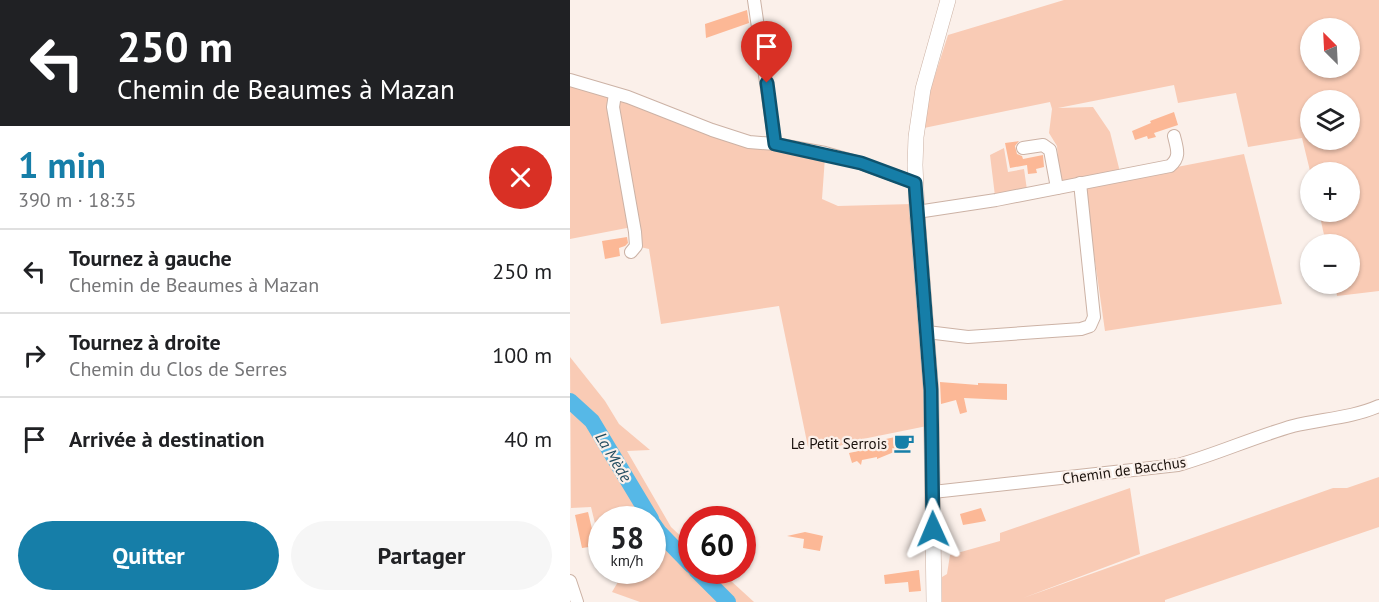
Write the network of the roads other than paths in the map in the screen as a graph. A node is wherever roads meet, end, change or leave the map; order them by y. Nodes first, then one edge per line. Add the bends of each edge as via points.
1 (754, 0) edge
2 (948, 0) edge
3 (570, 80) edge
4 (615, 94) junction
5 (1174, 136) dead end
6 (775, 144) junction
7 (1023, 148) dead end
8 (915, 183) junction
9 (1080, 183) junction
10 (1057, 188) junction
11 (917, 212) junction
12 (631, 252) dead end
13 (927, 332) junction
14 (1379, 406) edge
15 (933, 492) junction
16 (570, 581) edge
17 (577, 602) edge
18 (934, 602) edge

1 - 6 street
2 - 8 main road via 923,89
3 - 4 street
4 - 6 street via 748,142
4 - 12 street via 613,107 635,232 636,246
5 - 9 street via 1179,154 1170,166
6 - 8 street via 861,163
7 - 10 street via 1043,145 1050,150
8 - 11 main road
9 - 10 street
9 - 13 street via 1094,317 1090,326 968,337
10 - 11 street
11 - 13 main road
13 - 15 main road
14 - 15 street, Chemin de Bacchus via 1268,434 1178,465
15 - 18 main road
16 - 17 street

